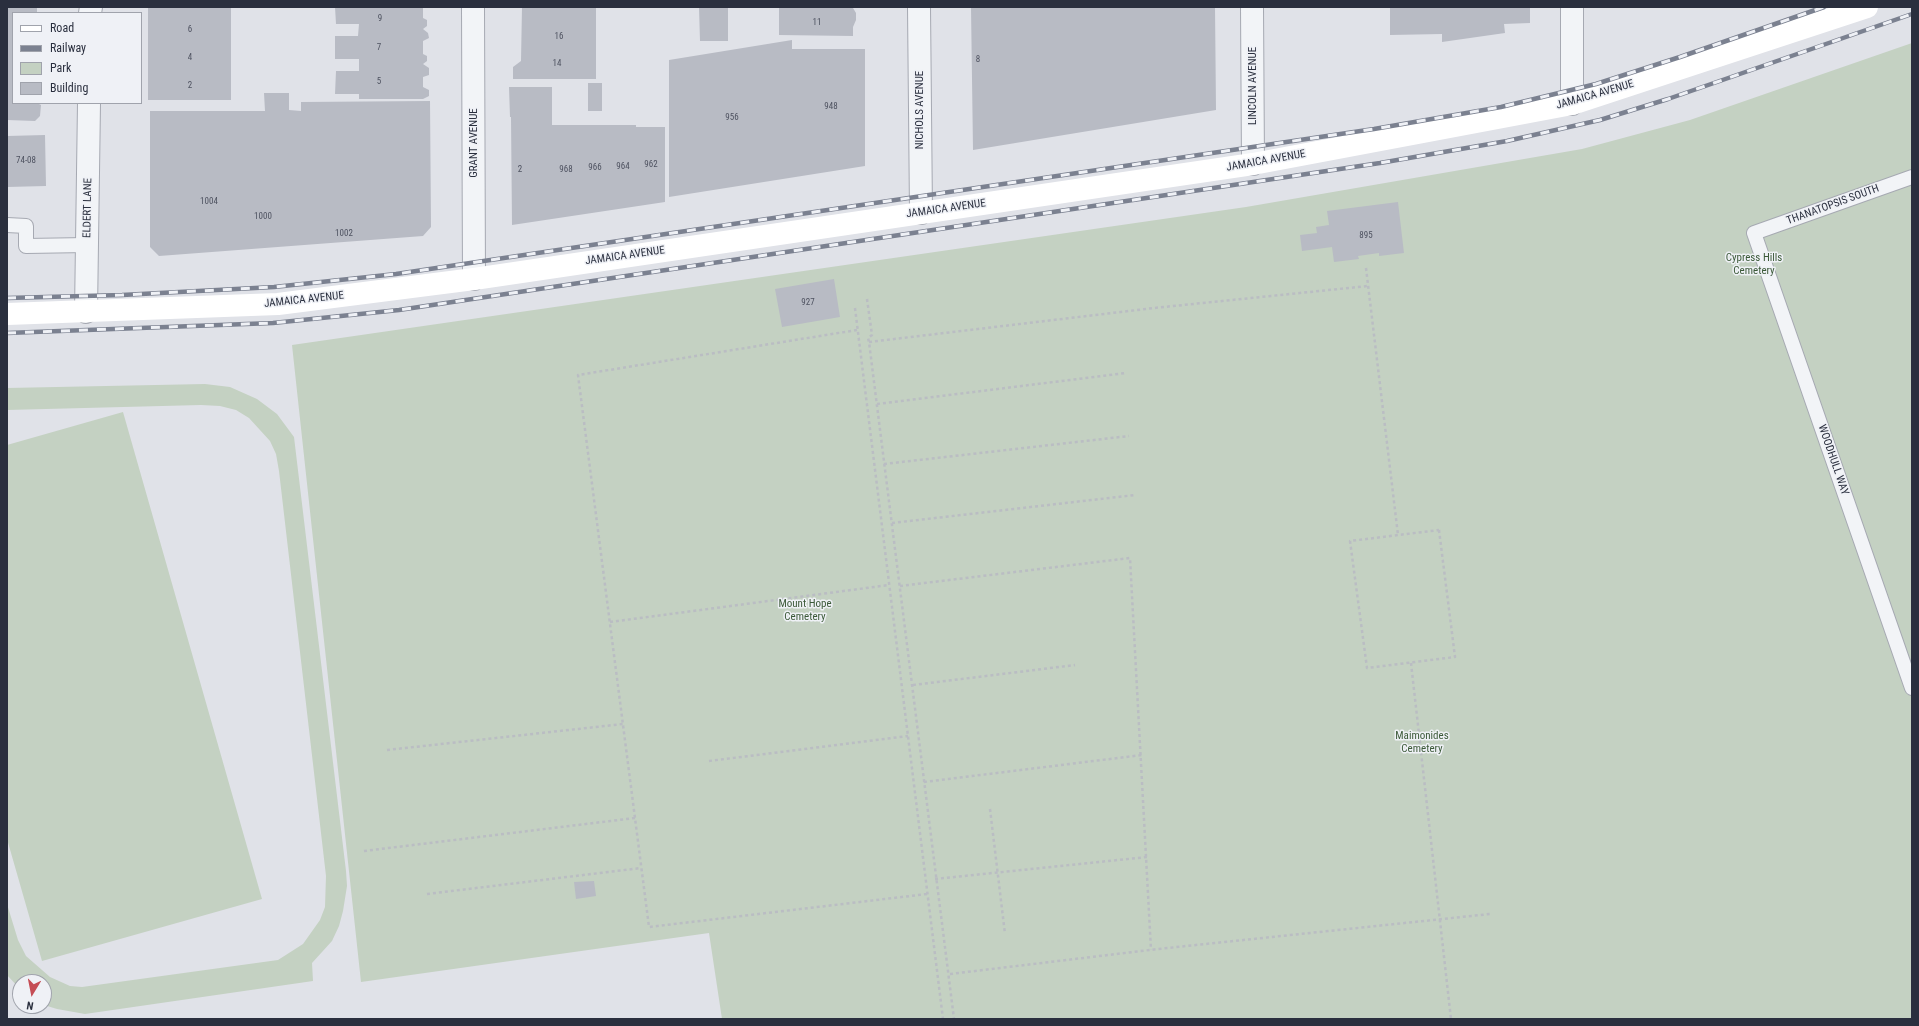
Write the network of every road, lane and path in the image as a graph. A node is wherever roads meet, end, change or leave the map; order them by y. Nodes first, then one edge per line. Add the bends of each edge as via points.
1 (473, 7) edge
2 (919, 7) edge
3 (1252, 7) edge
4 (1572, 7) edge
5 (1867, 7) edge
6 (89, 104) edge
7 (1572, 104) junction
8 (1253, 164) junction
9 (1912, 177) edge
10 (920, 213) junction
11 (7, 225) edge
12 (1754, 233) joint
13 (87, 245) junction
14 (1366, 268) dead end
15 (474, 278) junction
16 (1368, 286) junction
17 (867, 300) dead end
18 (855, 308) dead end
19 (86, 312) junction
20 (7, 314) edge
21 (857, 330) junction
22 (868, 342) junction
23 (1126, 373) dead end
24 (877, 404) junction
25 (1129, 436) dead end
26 (884, 464) junction
27 (1135, 495) dead end
28 (892, 523) junction
29 (1398, 535) junction
30 (889, 585) junction
31 (900, 586) junction
32 (610, 622) junction
33 (1411, 662) junction
34 (1075, 665) dead end
35 (913, 685) junction
36 (1912, 688) edge
37 (623, 724) junction
38 (908, 736) junction
39 (387, 750) dead end
40 (1142, 755) junction
41 (709, 761) dead end
42 (924, 782) junction
43 (990, 809) dead end
44 (635, 818) junction
45 (364, 851) dead end
46 (1147, 857) junction
47 (641, 868) junction
48 (997, 872) junction
49 (936, 878) junction
50 (427, 894) dead end
51 (927, 894) junction
52 (1490, 914) dead end
53 (1440, 919) junction
54 (1005, 934) dead end
55 (1151, 950) junction
56 (950, 974) dead end
57 (943, 1019) edge
58 (954, 1019) edge
59 (1451, 1019) edge

1 - 15 street, GRANT AVENUE
2 - 10 street, NICHOLS AVENUE
3 - 8 street, LINCOLN AVENUE
4 - 7 street
5 - 7 main road, JAMAICA AVENUE
6 - 13 street, ELDERT LANE
7 - 8 main road, JAMAICA AVENUE
8 - 10 main road, JAMAICA AVENUE
9 - 12 lane, THANATOPSIS SOUTH
10 - 15 main road, JAMAICA AVENUE
11 - 13 lane via 26,226 26,246
12 - 36 lane, WOODHULL WAY
13 - 19 street, ELDERT LANE
14 - 16 path
15 - 19 main road, JAMAICA AVENUE via 278,304
16 - 22 path
16 - 29 path
17 - 22 path via 872,335
18 - 21 path
19 - 20 main road, JAMAICA AVENUE
21 - 30 path
21 - 32 path via 578,375
22 - 24 path
23 - 24 path
24 - 26 path
25 - 26 path
26 - 28 path
27 - 28 path
28 - 31 path
29 - 33 path via 1439,530 1455,657
29 - 33 path via 1350,541 1367,668
30 - 32 path
30 - 38 path
31 - 35 path
31 - 40 path via 1130,558
32 - 37 path
33 - 53 path
34 - 35 path
35 - 42 path
37 - 39 path
37 - 44 path
38 - 41 path
38 - 51 path
40 - 42 path
40 - 46 path
42 - 49 path
43 - 48 path
44 - 45 path
44 - 47 path
46 - 48 path
46 - 55 path
47 - 50 path
47 - 51 path via 649,926
48 - 49 path
48 - 54 path
49 - 58 path
51 - 57 path
52 - 53 path
53 - 55 path
53 - 59 path
55 - 56 path

